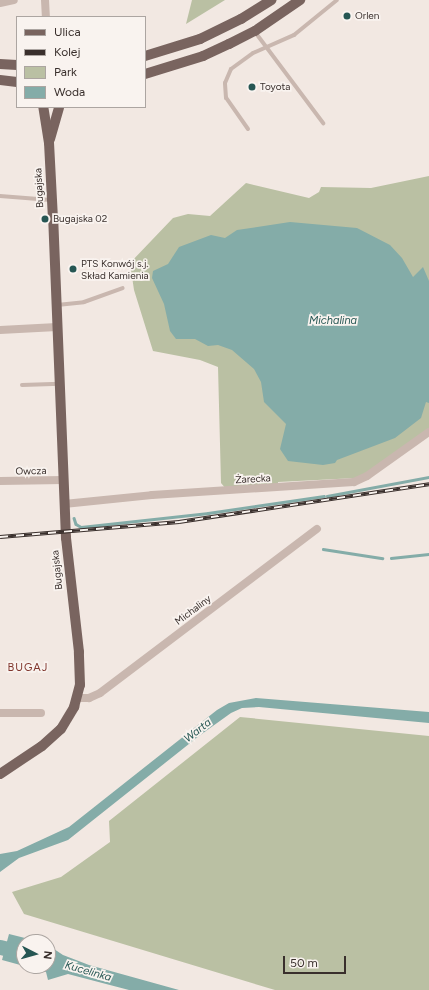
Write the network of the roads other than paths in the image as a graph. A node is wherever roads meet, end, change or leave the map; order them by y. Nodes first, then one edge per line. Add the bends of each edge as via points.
1 (14, 0) edge
2 (45, 0) edge
3 (271, 0) edge
4 (300, 0) edge
5 (337, 0) edge
6 (0, 3) edge
7 (46, 16) edge
8 (255, 31) junction
9 (266, 47) junction
10 (146, 56) edge
11 (0, 64) edge
12 (16, 65) edge
13 (146, 74) edge
14 (0, 80) edge
15 (16, 82) edge
16 (42, 108) edge
17 (52, 108) edge
18 (59, 108) edge
19 (323, 123) dead end
20 (248, 129) dead end
21 (49, 143) junction
22 (0, 196) edge
23 (52, 200) junction
24 (123, 288) dead end
25 (56, 305) junction
26 (57, 327) junction
27 (0, 330) edge
28 (60, 384) junction
29 (22, 385) dead end
30 (429, 432) edge
31 (63, 480) junction
32 (0, 481) edge
33 (64, 504) junction
34 (317, 529) dead end
35 (78, 698) junction
36 (0, 712) edge
37 (40, 713) dead end
38 (0, 774) edge

1 - 6 street
2 - 7 street
3 - 10 main road via 241,19 200,39
4 - 8 main road
5 - 9 lane via 294,35
8 - 9 lane
8 - 13 main road via 203,56
9 - 19 lane
9 - 20 lane via 236,64 225,83 229,104
11 - 12 main road
14 - 15 main road
16 - 21 main road, Bugajska
17 - 21 main road, Bugajska
18 - 21 main road
21 - 23 main road, Bugajska
22 - 23 lane
23 - 25 main road, Bugajska
24 - 25 lane via 84,302
25 - 26 main road, Bugajska
26 - 27 street
26 - 28 main road, Bugajska
28 - 29 lane
28 - 31 main road, Bugajska
30 - 33 street, Żarecka via 367,476 354,482 152,495
31 - 32 street, Owcza
31 - 33 main road, Bugajska
33 - 35 main road, Bugajska via 81,672
34 - 35 street, Michaliny via 100,693 89,698
35 - 38 main road, Bugajska via 68,719 52,739
36 - 37 street

